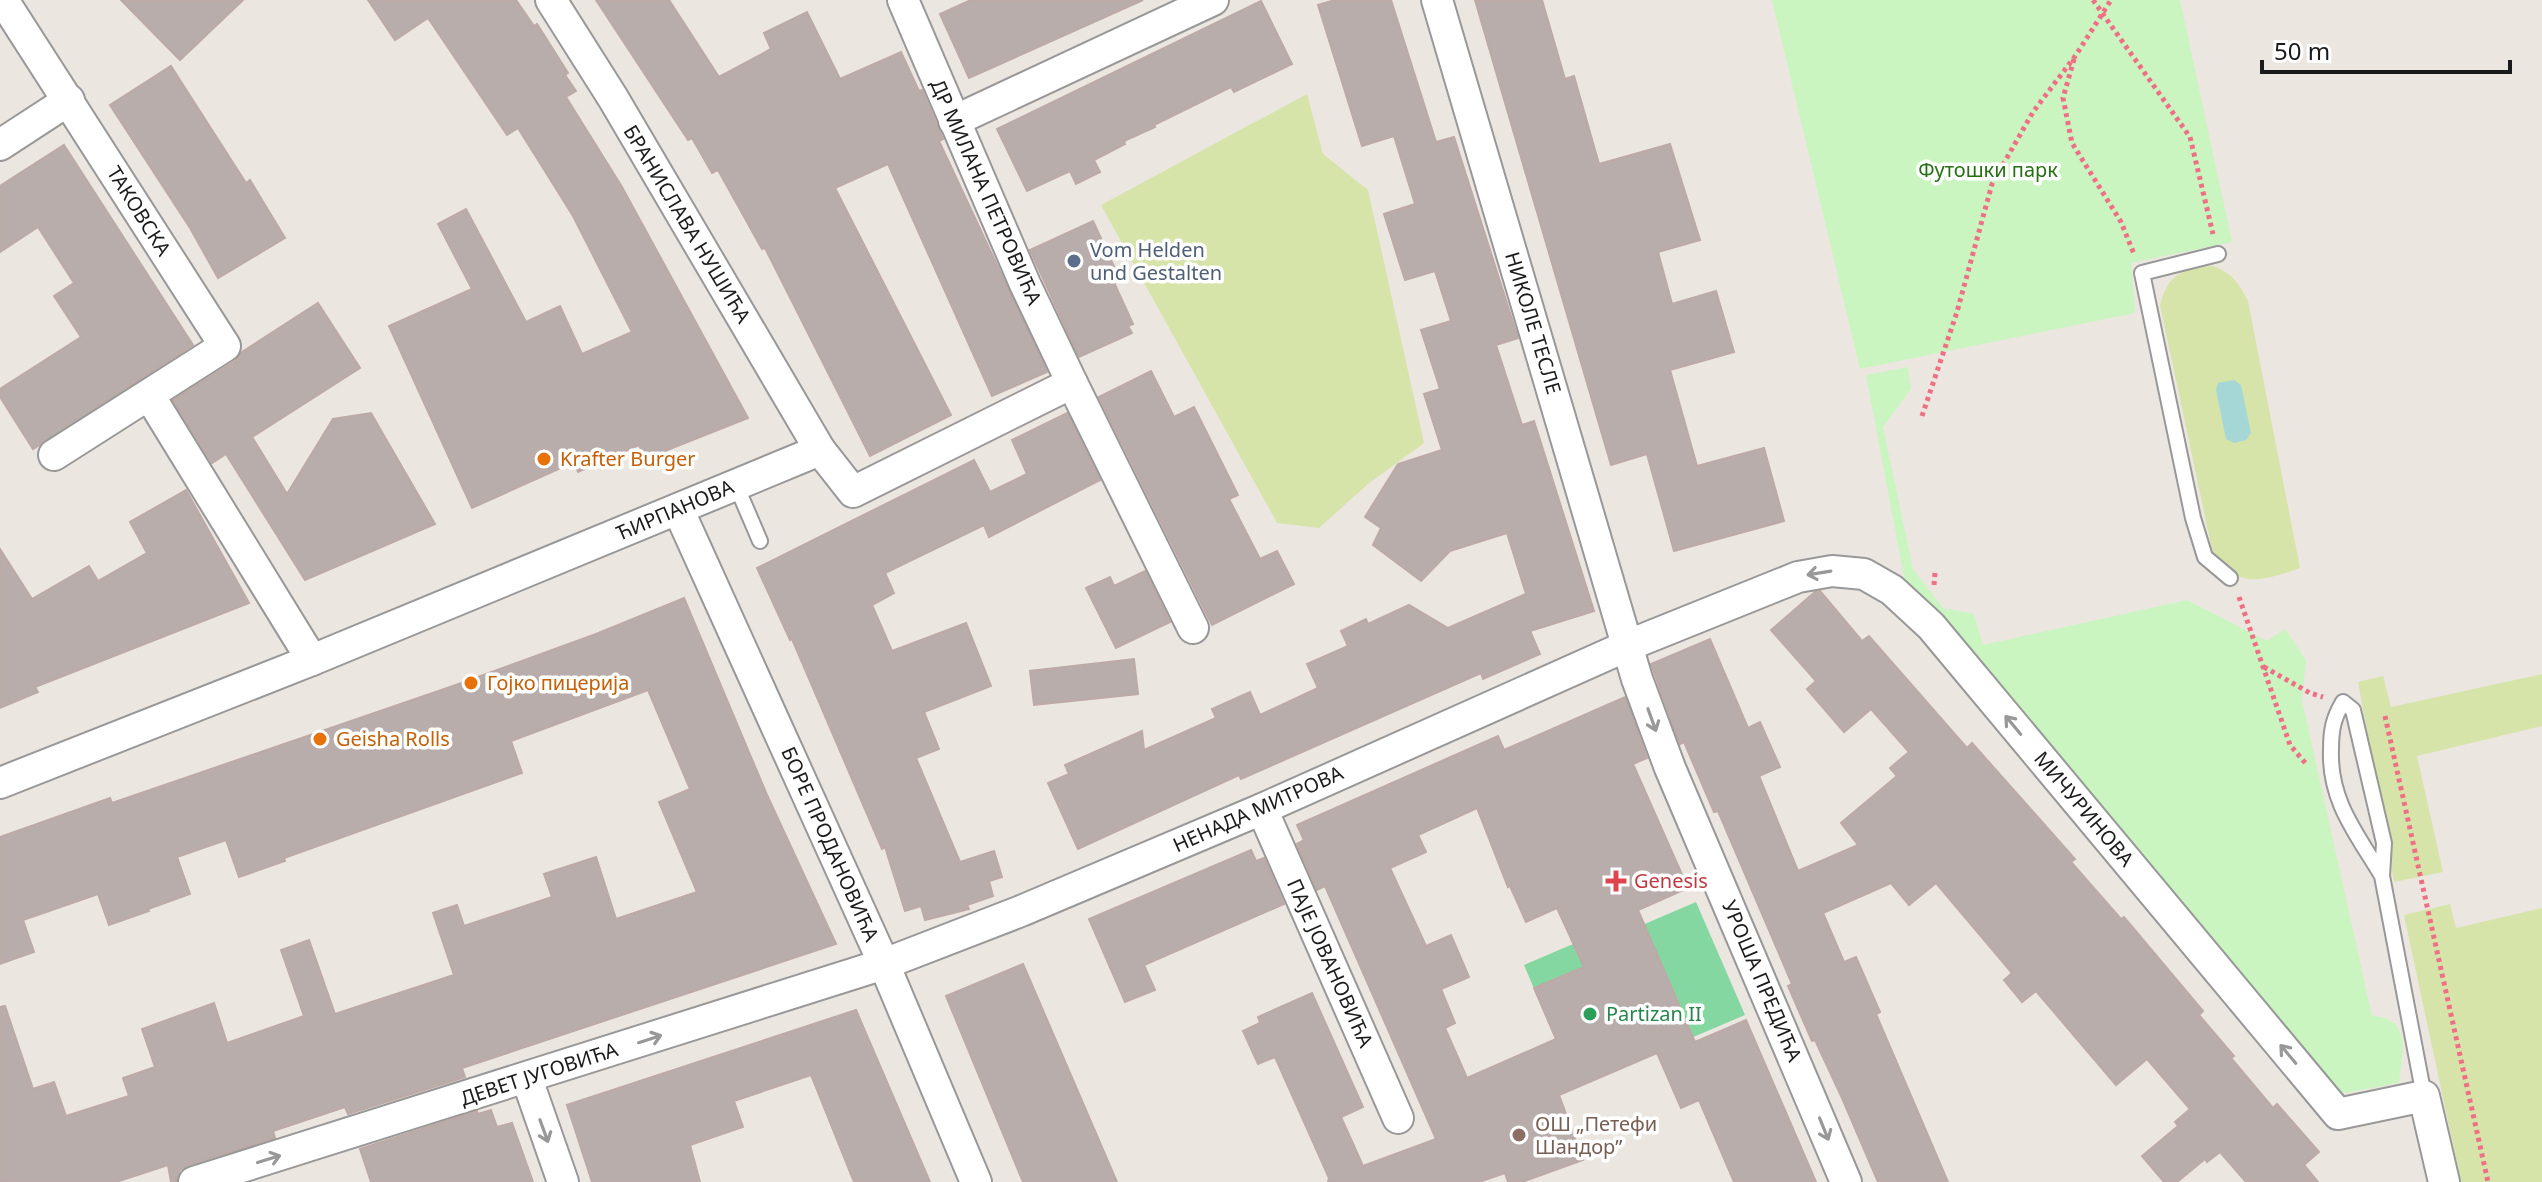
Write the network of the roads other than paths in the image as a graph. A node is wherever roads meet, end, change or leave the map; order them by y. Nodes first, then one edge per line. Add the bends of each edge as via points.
1 (3, 0) edge
2 (551, 0) edge
3 (903, 0) edge
4 (1213, 0) edge
5 (1437, 0) edge
6 (69, 100) junction
7 (954, 121) junction
8 (0, 145) edge
9 (2218, 254) road end
10 (1072, 383) junction
11 (149, 395) junction
12 (820, 450) junction
13 (54, 455) dead end
14 (736, 485) junction
15 (678, 509) junction
16 (760, 541) dead end
17 (2230, 578) road end
18 (1193, 628) dead end
19 (1629, 645) junction
20 (312, 660) junction
21 (0, 783) edge
22 (1262, 809) junction
23 (2382, 876) junction
24 (884, 964) junction
25 (527, 1079) junction
26 (2424, 1096) junction
27 (1398, 1118) dead end
28 (194, 1182) edge
29 (563, 1182) edge
30 (976, 1182) edge
31 (1846, 1182) edge
32 (2444, 1182) edge

1 - 6 street, ТАКОВСКА
2 - 12 street, БРАНИСЛАВА НУШИЋА
3 - 7 street, ДР МИЛАНА ПЕТРОВИЋА
4 - 7 street
5 - 19 street, НИКОЛЕ ТЕСЛЕ
6 - 8 street
6 - 11 street, ТАКОВСКА via 225,346
7 - 10 street, ДР МИЛАНА ПЕТРОВИЋА
9 - 17 lane via 2142,273 2193,518 2205,557
10 - 12 street via 853,492
10 - 18 street
11 - 13 street, ТАКОВСКА
11 - 20 street
12 - 14 street, ЋИРПАНОВА
14 - 15 street, ЋИРПАНОВА
14 - 16 lane
15 - 20 street, ЋИРПАНОВА
15 - 24 street, БОРЕ ПРОДАНОВИЋА
19 - 22 street, НЕНАДА МИТРОВА
26 -> 19 street, МИЧУРИНОВА via 2338,1114 1931,626 1892,590 1864,574 1832,571 1798,577
19 -> 31 street, УРОША ПРЕДИЋА via 1670,768
20 - 21 street, ЋИРПАНОВА
22 - 24 street, НЕНАДА МИТРОВА
22 - 27 street, ПАЈЕ ЈОВАНОВИЋА
23 - 23 lane via 2384,843 2353,710 2343,702 2332,721 2330,769 2338,803
23 - 26 lane
25 -> 24 street, ДЕВЕТ ЈУГОВИЋА
24 - 30 street, БОРЕ ПРОДАНОВИЋА
28 -> 25 street, ДЕВЕТ ЈУГОВИЋА
25 -> 29 street
26 - 32 street

